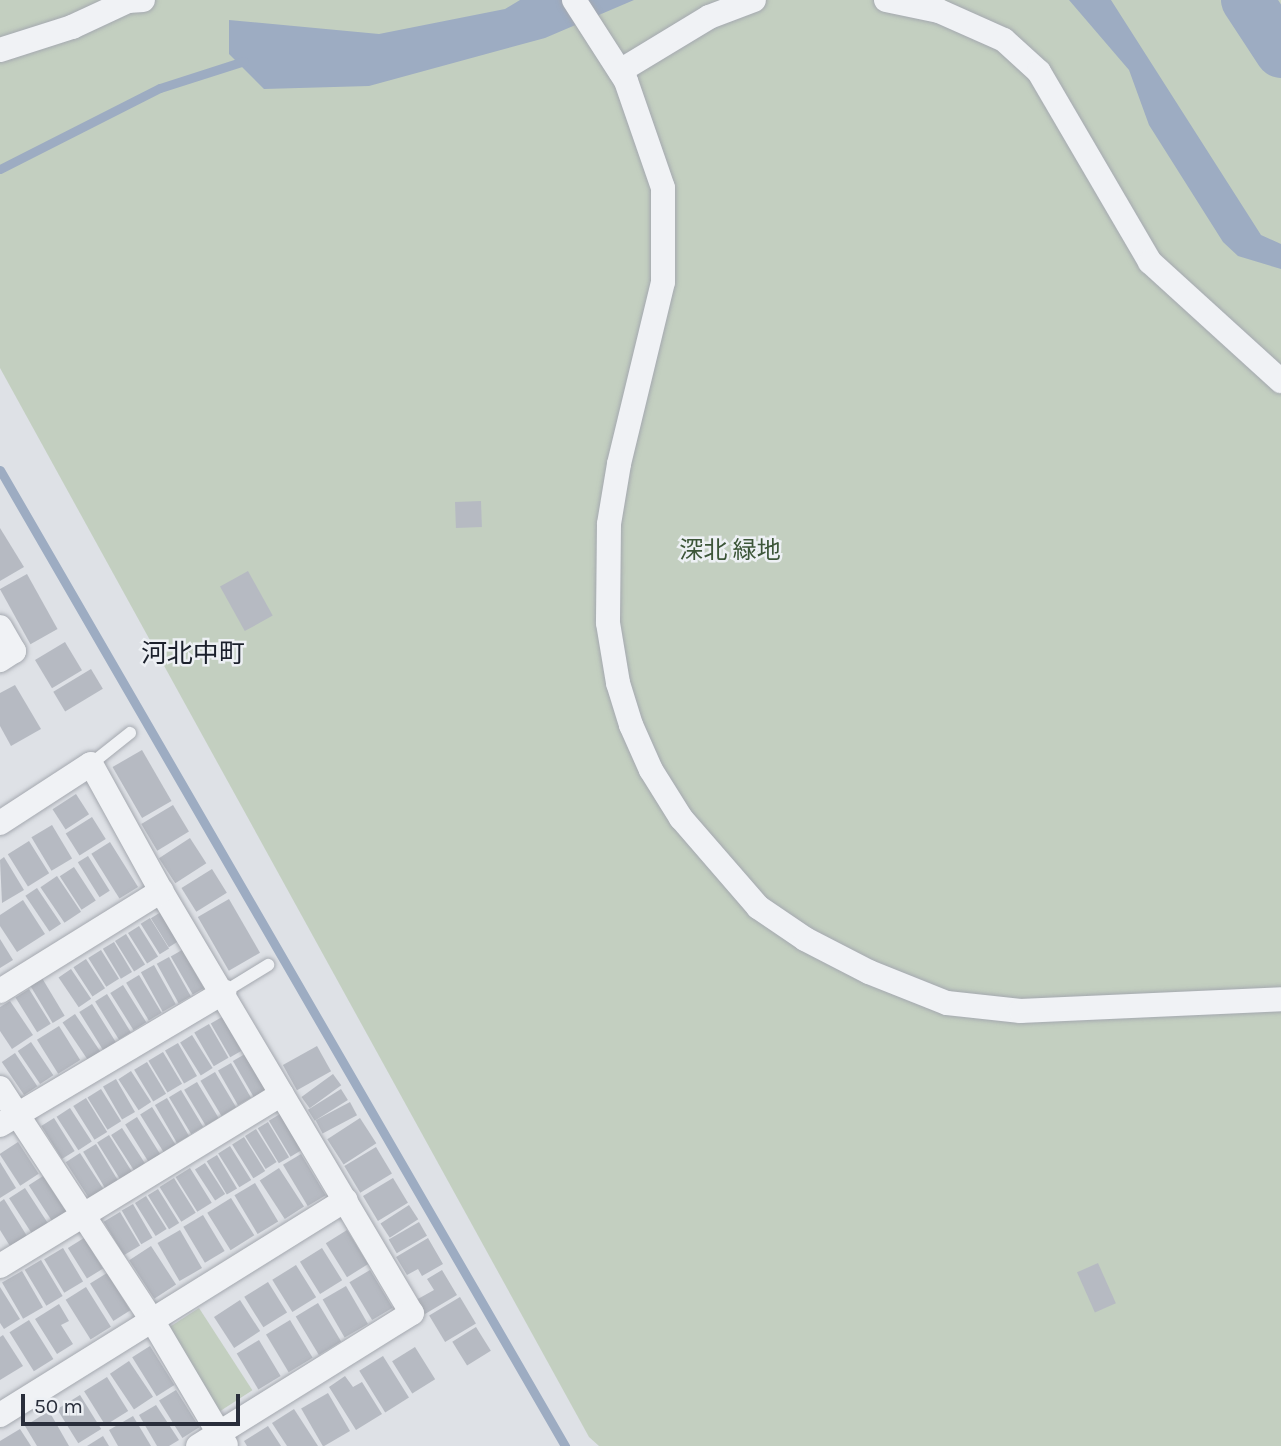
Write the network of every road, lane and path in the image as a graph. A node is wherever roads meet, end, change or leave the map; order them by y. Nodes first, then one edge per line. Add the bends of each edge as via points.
1 (131, 0) edge
2 (574, 0) edge
3 (754, 0) edge
4 (886, 0) edge
5 (0, 50) edge
6 (620, 71) junction
7 (1281, 381) edge
8 (0, 627) edge
9 (0, 660) edge
10 (130, 733) dead end
11 (91, 764) junction
12 (0, 823) edge
13 (161, 891) junction
14 (268, 965) dead end
15 (0, 991) edge
16 (224, 992) junction
17 (1281, 999) edge
18 (0, 1088) edge
19 (282, 1094) junction
20 (9, 1119) edge
21 (345, 1200) junction
22 (84, 1215) junction
23 (0, 1266) edge
24 (152, 1320) junction
25 (0, 1415) edge
26 (215, 1442) edge

1 - 5 street via 72,27
2 - 6 street
3 - 6 street via 709,17
4 - 7 street via 939,11 1004,40 1039,72 1150,262
6 - 17 street via 663,188 666,235 663,282 609,524 608,623 631,725 651,770 681,818 768,913 869,972 947,1003 1021,1011
8 - 9 street via 14,652
10 - 11 lane
11 - 12 street
11 - 13 street
13 - 15 street
13 - 16 street
14 - 16 lane
16 - 19 street
16 - 20 street
18 - 20 street
19 - 21 street
19 - 22 street
20 - 22 street
21 - 24 street
21 - 26 street via 412,1313
22 - 23 street
22 - 24 street
24 - 25 street
24 - 26 street

